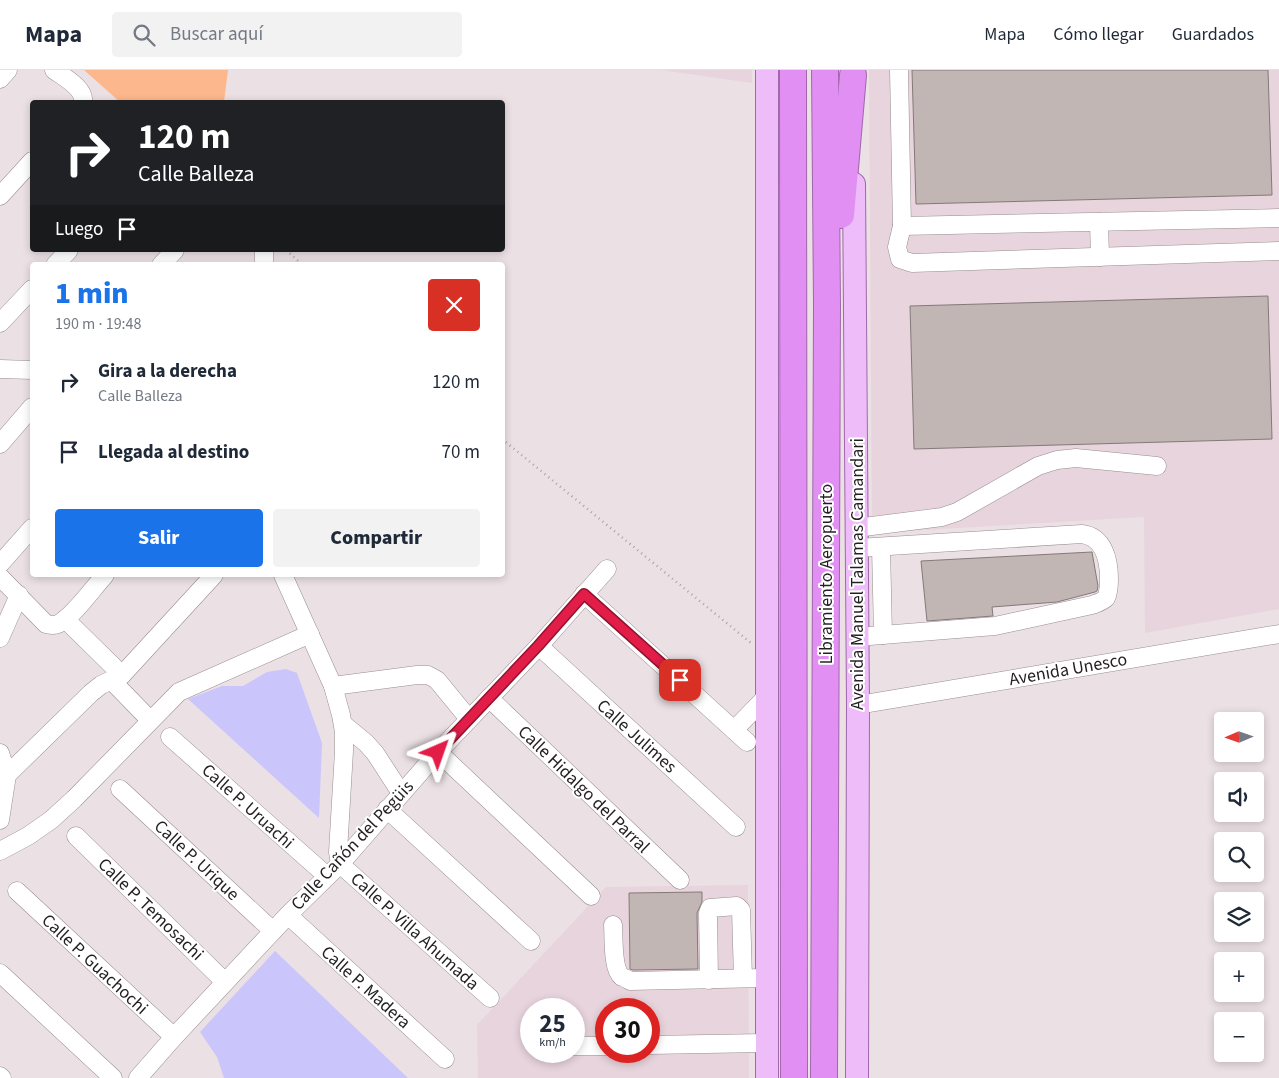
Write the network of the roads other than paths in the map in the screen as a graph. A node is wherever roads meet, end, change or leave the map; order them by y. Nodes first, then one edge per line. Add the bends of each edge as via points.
1 (8, 70) edge
2 (54, 70) edge
3 (767, 70) edge
4 (779, 70) edge
5 (793, 70) edge
6 (825, 70) edge
7 (900, 70) edge
8 (853, 72) edge
9 (0, 79) edge
10 (83, 100) edge
11 (30, 163) edge
12 (0, 196) edge
13 (793, 203) junction
14 (1279, 218) edge
15 (1099, 222) junction
16 (902, 226) junction
17 (1279, 251) edge
18 (67, 252) edge
19 (173, 252) edge
20 (1100, 257) junction
21 (58, 262) edge
22 (164, 262) edge
23 (30, 291) edge
24 (827, 305) junction
25 (0, 323) edge
26 (0, 369) edge
27 (30, 370) edge
28 (30, 409) edge
29 (0, 444) edge
30 (1157, 466) dead end
31 (30, 530) edge
32 (857, 538) junction
33 (881, 547) junction
34 (0, 564) edge
35 (607, 568) dead end
36 (0, 577) edge
37 (103, 577) edge
38 (212, 577) edge
39 (283, 577) edge
40 (584, 594) junction
41 (19, 595) junction
42 (65, 619) junction
43 (310, 634) junction
44 (1279, 634) edge
45 (883, 635) junction
46 (857, 637) junction
47 (0, 638) edge
48 (538, 646) junction
49 (117, 678) junction
50 (333, 686) junction
51 (766, 697) junction
52 (489, 698) junction
53 (858, 705) junction
54 (468, 719) junction
55 (150, 720) junction
56 (343, 724) junction
57 (734, 730) junction
58 (170, 737) dead end
59 (747, 742) dead end
60 (438, 752) junction
61 (0, 753) edge
62 (7, 775) junction
63 (120, 789) dead end
64 (401, 793) junction
65 (387, 809) junction
66 (0, 820) edge
67 (736, 827) dead end
68 (76, 836) dead end
69 (0, 851) edge
70 (340, 864) junction
71 (327, 876) junction
72 (680, 880) dead end
73 (17, 891) dead end
74 (591, 896) dead end
75 (288, 915) junction
76 (613, 925) dead end
77 (274, 930) junction
78 (531, 941) dead end
79 (0, 973) edge
80 (743, 978) junction
81 (766, 978) junction
82 (710, 980) junction
83 (225, 982) junction
84 (490, 998) dead end
85 (174, 1037) junction
86 (767, 1043) junction
87 (660, 1045) edge
88 (445, 1059) dead end
89 (793, 1070) edge
90 (113, 1078) edge
91 (138, 1078) edge
92 (767, 1078) edge
93 (824, 1078) edge
94 (858, 1078) edge

1 - 9 street
2 - 10 street via 80,90
3 - 51 main road
4 - 13 highway
5 - 13 highway, Libramiento Aeropuerto
6 - 24 highway, Libramiento Aeropuerto
7 - 16 street
8 - 24 highway via 840,229
8 - 32 main road, Avenida Manuel Talamas Camandari
11 - 12 street
13 - 89 highway, Libramiento Aeropuerto
14 - 15 street
15 - 16 street
15 - 20 street
16 - 20 street via 897,247 900,259 912,263
17 - 20 street
18 - 21 street
19 - 22 street
23 - 25 street
24 - 93 highway, Libramiento Aeropuerto
26 - 27 street
28 - 29 street
30 - 32 street via 1076,458 1057,460 1038,466 957,512
31 - 34 street
32 - 33 street
32 - 46 main road, Avenida Manuel Talamas Camandari
33 - 45 street
33 - 45 street via 1082,534 1097,540 1106,553 1109,568 1106,597 1092,605 995,626
35 - 40 street, Calle Cañón del Pegüis
36 - 41 street
37 - 42 street
38 - 49 street
39 - 43 street
40 - 48 street, Calle Cañón del Pegüis
40 - 57 street
41 - 42 street via 46,624 56,625
41 - 47 street
42 - 49 street
43 - 50 street
43 - 55 street via 179,692
44 - 53 street, Avenida Unesco
45 - 46 street
46 - 53 main road, Avenida Manuel Talamas Camandari
48 - 52 street, Calle Cañón del Pegüis
48 - 67 street, Calle Julimes
49 - 55 street
49 - 62 street via 91,693
50 - 54 street via 428,675 436,680
50 - 56 street
51 - 57 street
51 - 81 main road
52 - 54 street, Calle Cañón del Pegüis
52 - 72 street, Calle Hidalgo del Parral
53 - 94 main road, Avenida Manuel Talamas Camandari
54 - 60 street, Calle Cañón del Pegüis
55 - 69 street via 51,820
56 - 64 street via 375,753
56 - 70 street
57 - 59 street
58 - 71 street, Calle P. Uruachi
60 - 64 street, Calle Cañón del Pegüis
60 - 74 street
61 - 62 street
62 - 66 street
63 - 77 street, Calle P. Urique
64 - 65 street, Calle Cañón del Pegüis
65 - 70 street, Calle Cañón del Pegüis
65 - 78 street
68 - 83 street, Calle P. Temosachi
70 - 71 street, Calle Cañón del Pegüis
70 - 84 street, Calle P. Villa Ahumada
71 - 75 street, Calle Cañón del Pegüis
73 - 85 street, Calle P. Guachochi
75 - 77 street, Calle Cañón del Pegüis
75 - 88 street, Calle P. Madera
76 - 82 street via 615,962 622,977 636,981
77 - 83 street, Calle Cañón del Pegüis
79 - 90 street
80 - 81 street
80 - 82 street
80 - 82 street via 742,910 737,906 725,906 708,910
81 - 86 main road
83 - 85 street, Calle Cañón del Pegüis
85 - 91 street, Calle Cañón del Pegüis
86 - 87 street
86 - 92 main road

